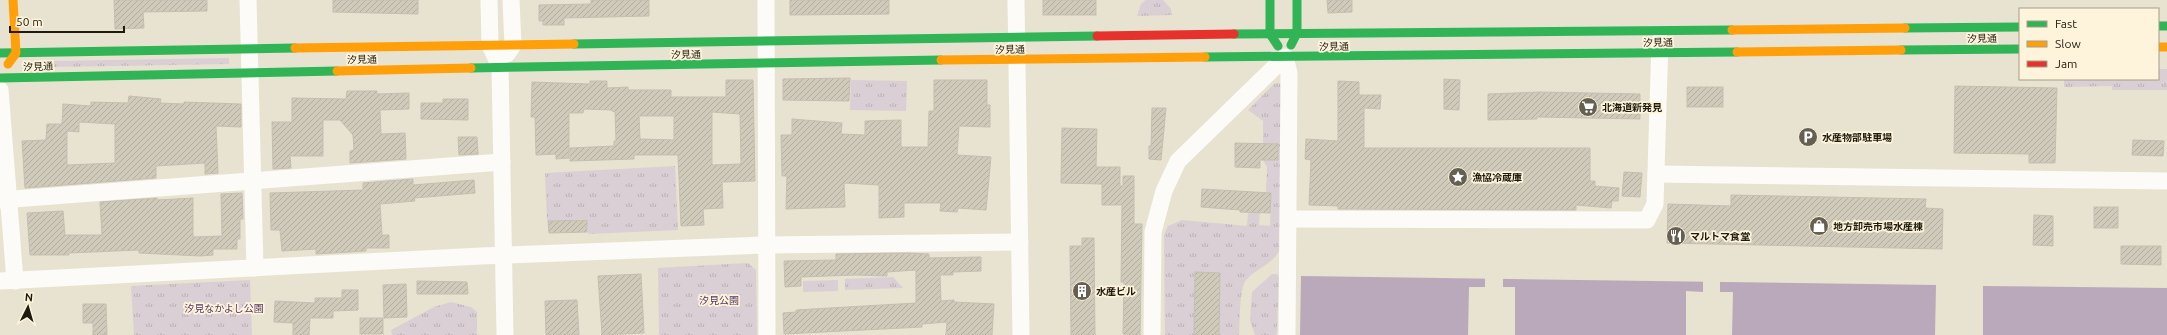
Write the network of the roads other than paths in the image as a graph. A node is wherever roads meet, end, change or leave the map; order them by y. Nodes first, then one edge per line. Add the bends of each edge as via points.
1 (13, 0) edge
2 (248, 0) edge
3 (489, 0) edge
4 (511, 0) edge
5 (766, 0) edge
6 (1016, 0) edge
7 (1270, 0) edge
8 (1297, 0) edge
9 (2019, 27) edge
10 (1660, 30) junction
11 (1297, 33) junction
12 (1270, 34) junction
13 (1016, 38) junction
14 (766, 41) junction
15 (490, 45) junction
16 (513, 45) junction
17 (249, 49) junction
18 (2019, 49) edge
19 (0, 53) edge
20 (16, 53) junction
21 (1660, 53) junction
22 (1285, 57) junction
23 (1017, 59) junction
24 (766, 64) junction
25 (500, 67) junction
26 (249, 72) junction
27 (0, 77) edge
28 (0, 90) edge
29 (502, 162) junction
30 (1656, 174) junction
31 (2167, 180) edge
32 (251, 181) junction
33 (4, 200) edge
34 (1289, 219) junction
35 (1020, 242) junction
36 (767, 245) junction
37 (503, 255) junction
38 (255, 268) junction
39 (8, 281) edge
40 (505, 335) edge
41 (768, 335) edge
42 (1021, 335) edge
43 (1152, 335) edge
44 (1287, 335) edge

1 - 20 street
2 - 17 street
3 - 15 street
4 - 16 street
5 - 14 street
6 - 13 street
7 - 12 street
8 - 11 street
9 - 10 street, 汐見通
10 - 11 street, 汐見通
10 - 21 street
11 - 12 street, 汐見通
11 - 22 street
12 - 13 street, 汐見通
12 - 22 street
13 - 14 street, 汐見通
13 - 23 street
14 - 16 street, 汐見通
14 - 24 street
15 - 16 street, 汐見通
15 - 17 street, 汐見通
15 - 25 street
16 - 25 street
17 - 20 street, 汐見通
17 - 26 street
18 - 21 street, 汐見通
19 - 20 street, 汐見通
20 - 27 street
21 - 22 street, 汐見通
21 - 30 street
22 - 23 street, 汐見通
22 - 34 street via 1289,73
22 - 43 street via 1178,161 1164,191 1153,232
23 - 24 street, 汐見通
23 - 35 street
24 - 25 street, 汐見通
24 - 36 street
25 - 26 street, 汐見通
25 - 29 street
26 - 27 street, 汐見通
26 - 32 street
28 - 33 street
29 - 32 street
29 - 37 street
30 - 31 street
30 - 34 street via 1656,204 1647,220
32 - 33 street
32 - 38 street
33 - 39 street
34 - 44 street
35 - 36 street
35 - 42 street
36 - 37 street
36 - 41 street
37 - 38 street
37 - 40 street
38 - 39 street

